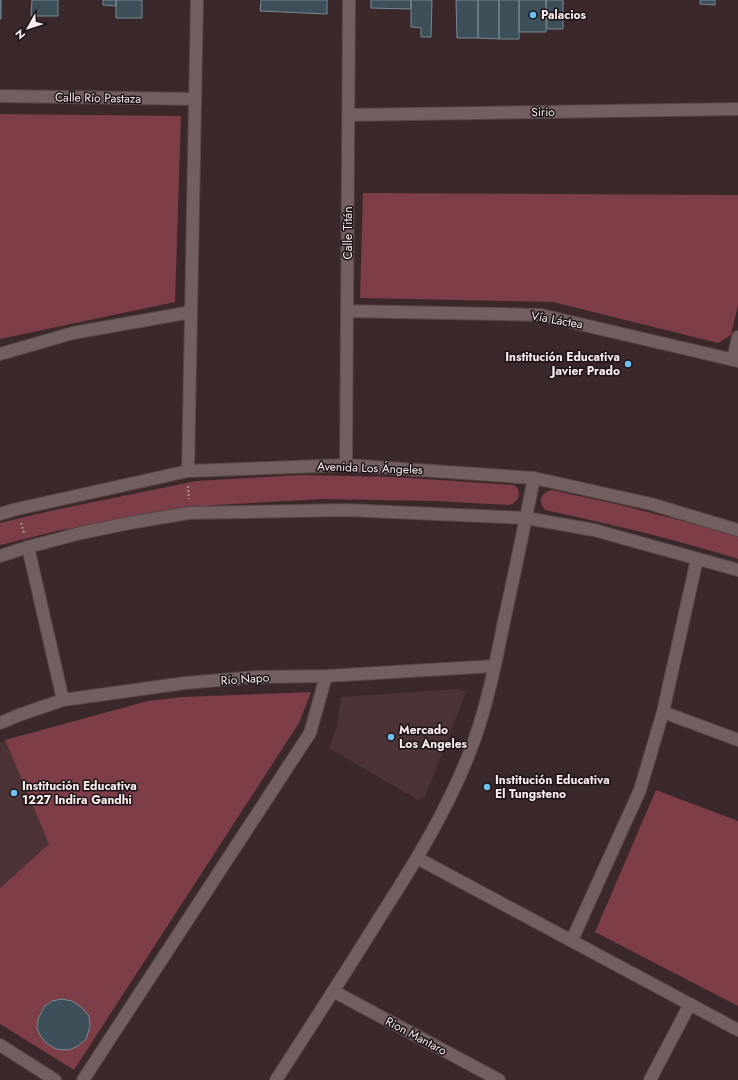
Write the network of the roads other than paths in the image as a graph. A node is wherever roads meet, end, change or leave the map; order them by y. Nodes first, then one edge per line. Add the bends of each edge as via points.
1 (197, 0) edge
2 (349, 0) edge
3 (0, 96) edge
4 (195, 99) junction
5 (738, 109) edge
6 (349, 115) junction
7 (347, 310) junction
8 (191, 312) junction
9 (738, 337) edge
10 (0, 354) edge
11 (736, 361) edge
12 (346, 465) junction
13 (188, 471) junction
14 (534, 478) junction
15 (0, 514) edge
16 (526, 518) junction
17 (738, 530) edge
18 (28, 547) junction
19 (0, 556) edge
20 (697, 559) junction
21 (738, 570) edge
22 (495, 666) junction
23 (326, 676) junction
24 (63, 700) junction
25 (663, 712) junction
26 (0, 723) edge
27 (738, 740) edge
28 (417, 858) junction
29 (572, 940) junction
30 (333, 991) junction
31 (690, 1004) junction
32 (738, 1030) edge
33 (0, 1045) edge
34 (476, 1075) edge
35 (55, 1080) edge
36 (83, 1080) edge
37 (276, 1080) edge
38 (499, 1080) edge
39 (650, 1080) edge

1 - 4 street
2 - 6 street, Calle Titán
3 - 4 street, Calle Río Pastaza
4 - 8 street
5 - 6 street, Sirio
6 - 7 street, Calle Titán
7 - 11 street, Vía Láctea via 541,315
7 - 12 street, Calle Titán
8 - 10 street via 74,333
8 - 13 street
9 - 11 street
12 - 13 street, Avenida Los Ángeles
12 - 14 street, Avenida Los Ángeles
13 - 15 street, Avenida Los Ángeles
14 - 16 street
14 - 17 street, Avenida Los Ángeles via 651,504
16 - 18 street via 346,510 189,514 81,533
16 - 20 street via 594,530
16 - 22 street
18 - 19 street
18 - 24 street
20 - 21 street
20 - 25 street
22 - 23 street, Río Napo
22 - 28 street via 474,741 445,806
23 - 24 street, Río Napo via 256,677
23 - 36 street via 310,733
24 - 26 street, Río Napo
25 - 27 street
25 - 29 street via 640,790
28 - 29 street
28 - 30 street
29 - 31 street
30 - 34 street, Rion Mantaro
30 - 37 street
31 - 32 street
31 - 39 street
33 - 35 street
34 - 38 street, Rion Mantaro

